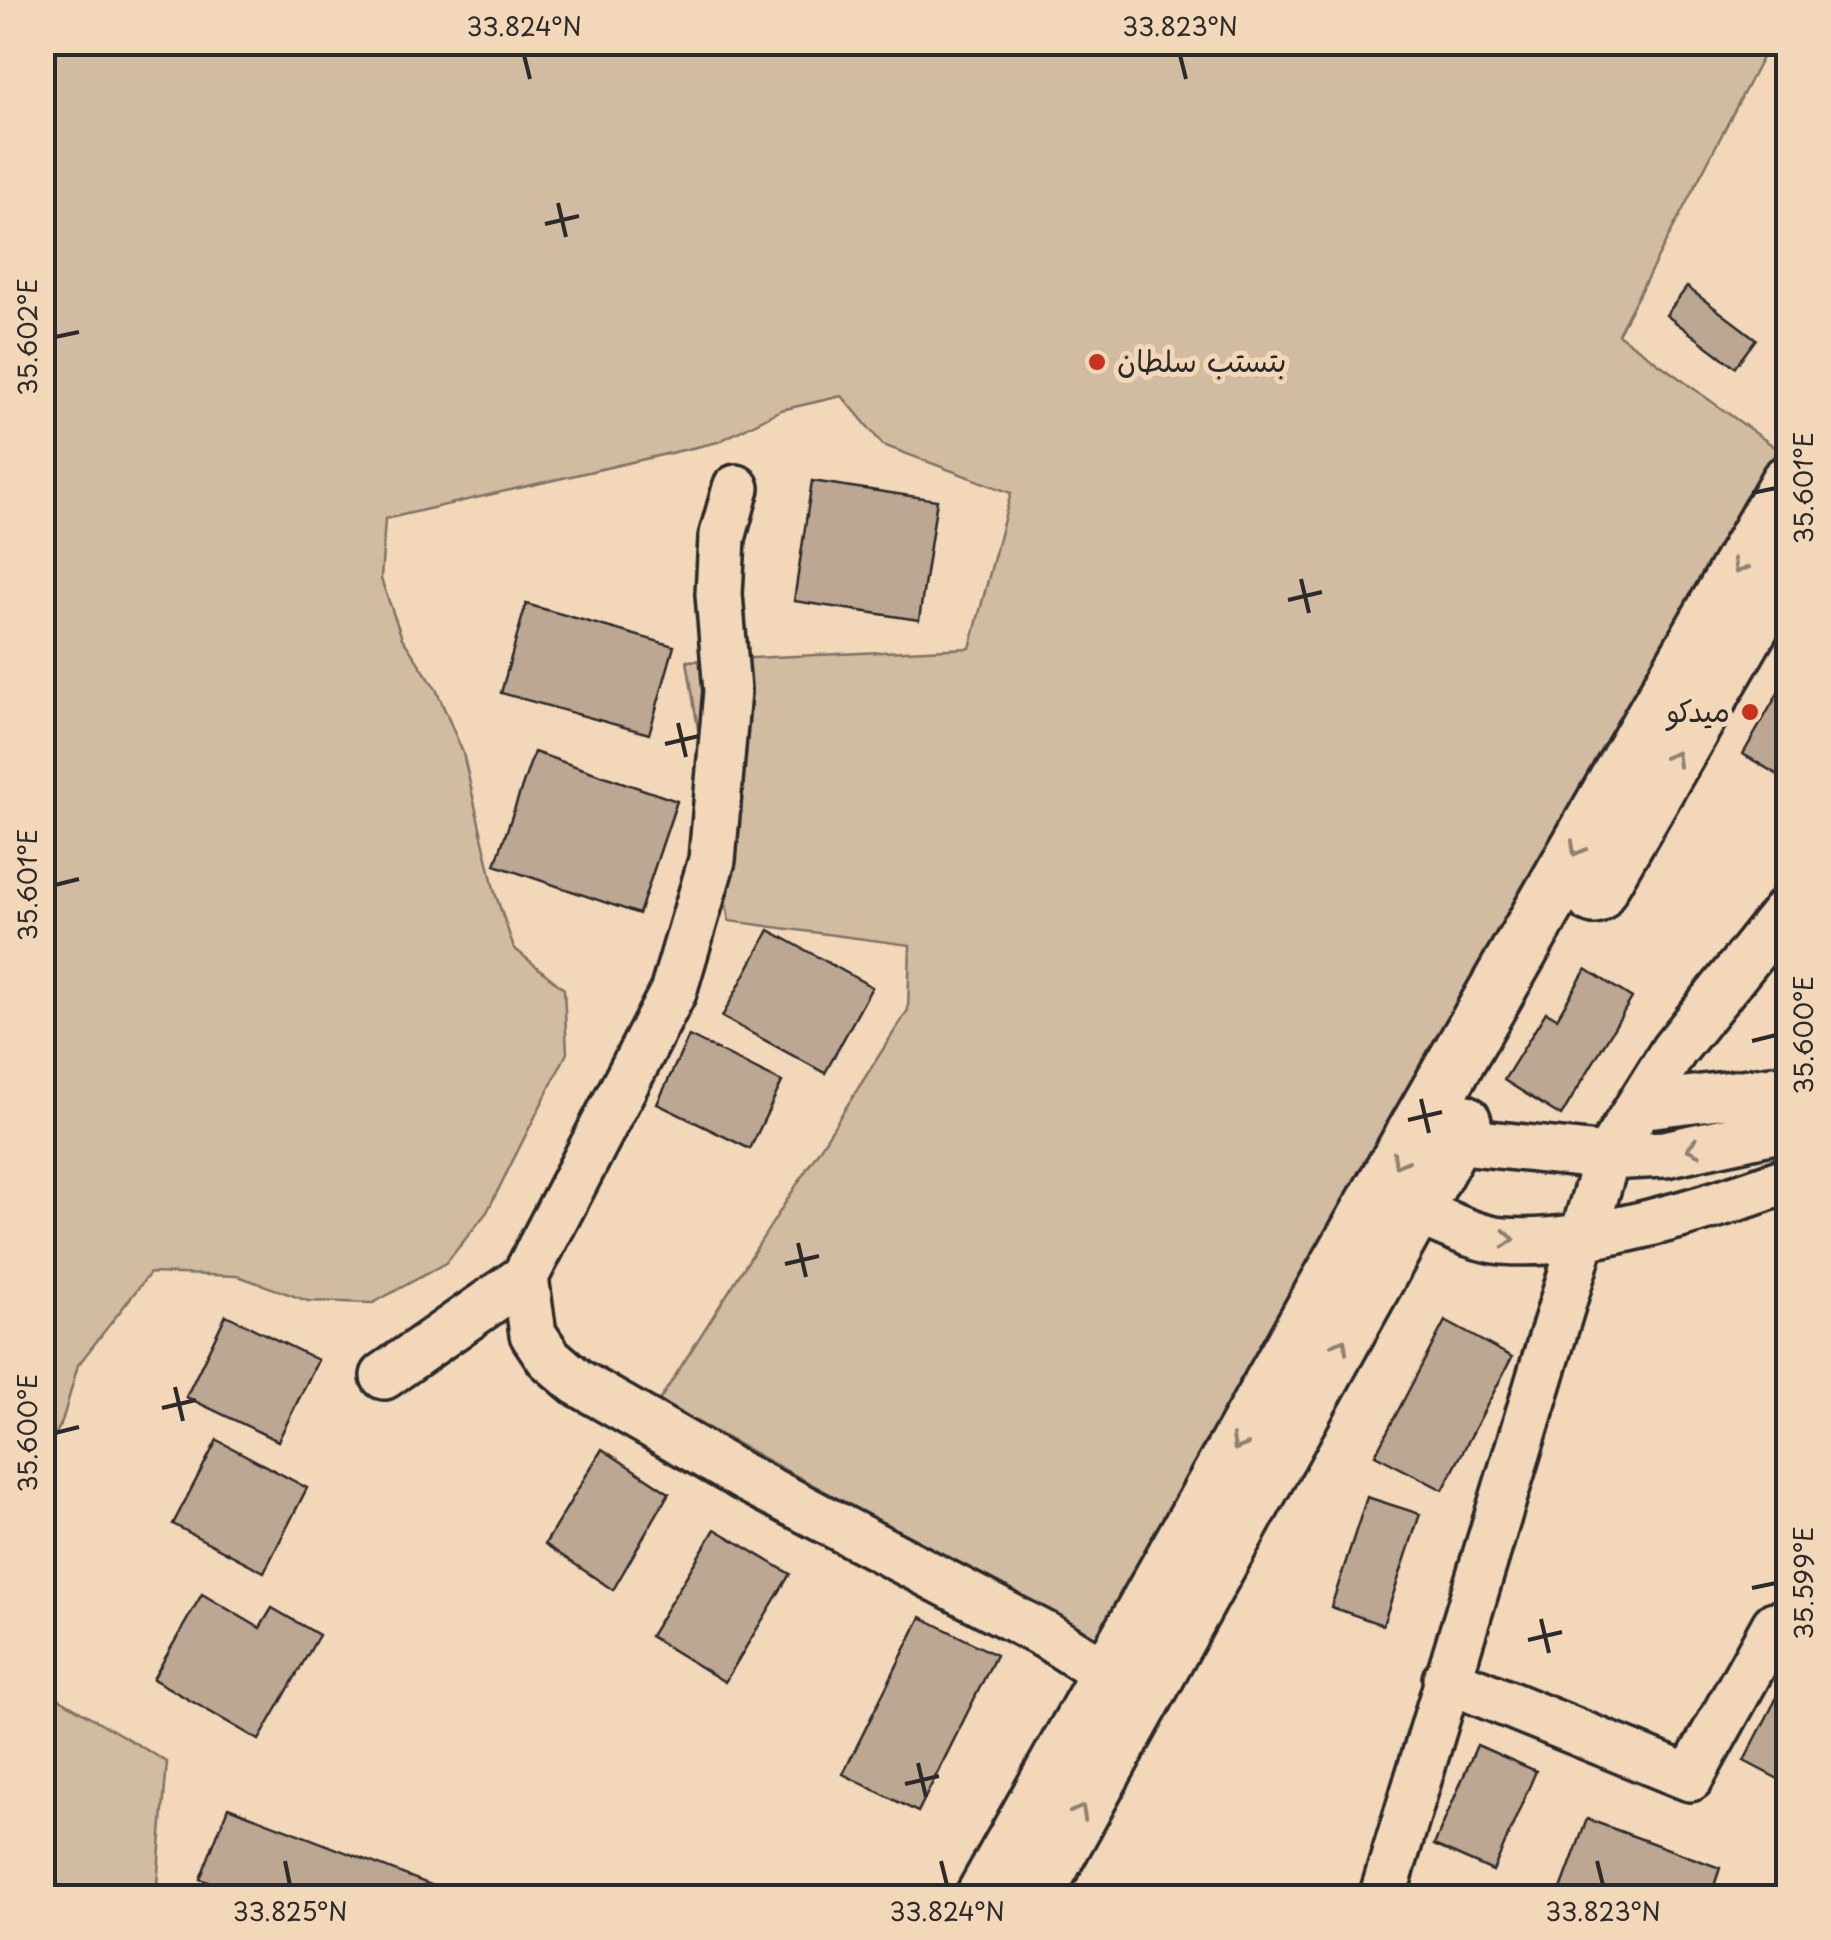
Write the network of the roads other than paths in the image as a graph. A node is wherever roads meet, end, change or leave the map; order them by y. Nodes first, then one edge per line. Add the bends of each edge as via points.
1 (1788, 483) edge
2 (736, 488) dead end
3 (1788, 561) edge
4 (1788, 908) edge
5 (1788, 1087) edge
6 (1640, 1106) junction
7 (1788, 1128) edge
8 (1453, 1140) junction
9 (1607, 1157) junction
10 (1788, 1180) edge
11 (1416, 1211) junction
12 (1584, 1234) junction
13 (525, 1277) junction
14 (384, 1376) dead end
15 (1775, 1625) dead end
16 (1106, 1674) junction
17 (1446, 1679) junction
18 (983, 1898) edge
19 (1033, 1898) edge
20 (1382, 1898) edge

1 -> 16 highway
2 - 13 street via 722,538 722,765 712,860 692,936 673,992
8 -> 3 highway
4 - 6 street via 1674,1050
5 - 6 street
6 - 9 street
7 -> 9 street via 1665,1154
8 - 9 street
8 - 11 highway
9 - 12 street
10 - 12 street via 1721,1205
11 -> 12 street via 1500,1241
19 -> 11 highway
12 - 17 street
13 - 14 street
13 - 16 street via 533,1334 577,1382
15 - 17 street via 1690,1778
16 - 18 highway
17 - 20 street

